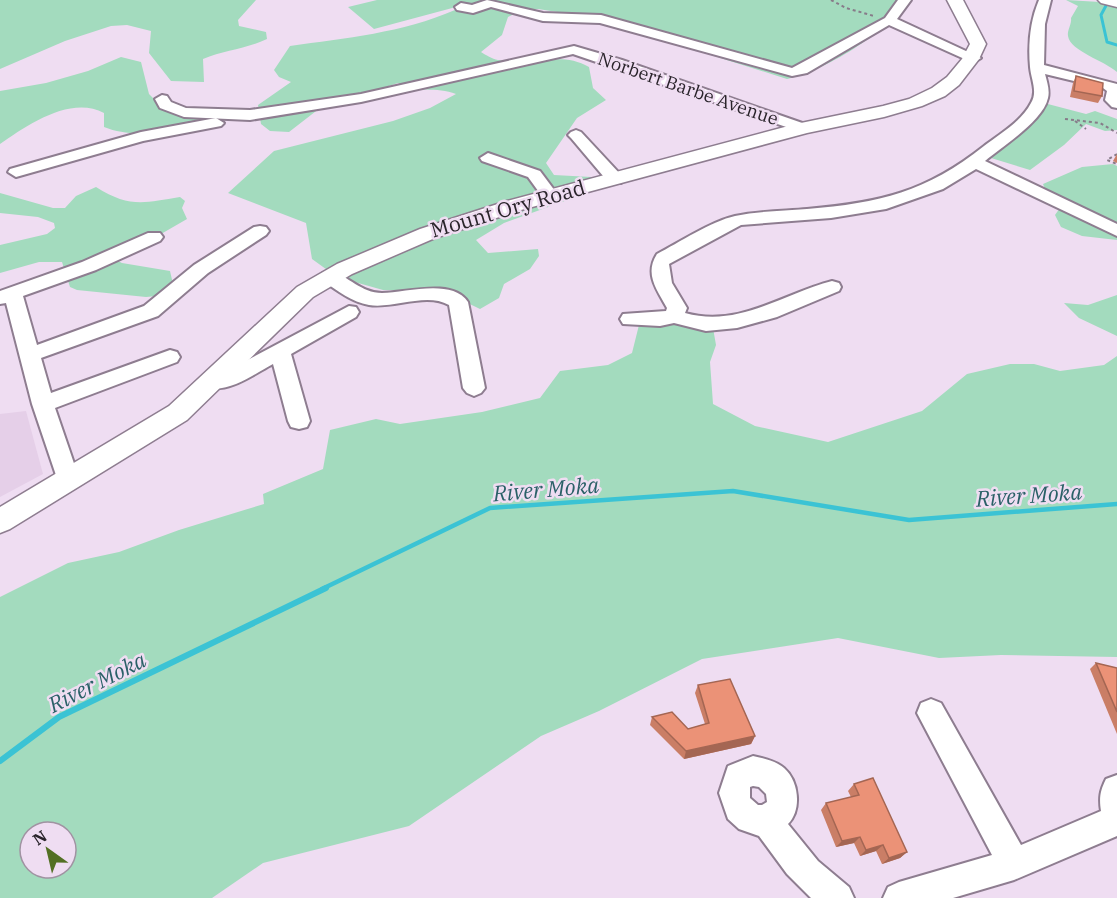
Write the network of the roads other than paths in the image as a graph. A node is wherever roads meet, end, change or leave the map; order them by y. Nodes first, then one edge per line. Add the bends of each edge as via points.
1 (904, 0) edge
2 (955, 0) edge
3 (1045, 0) edge
4 (1106, 0) edge
5 (1117, 2) edge
6 (461, 7) dead end
7 (890, 20) junction
8 (974, 58) junction
9 (1037, 68) junction
10 (162, 99) dead end
11 (1117, 104) edge
12 (250, 115) junction
13 (803, 128) junction
14 (576, 135) dead end
15 (488, 158) dead end
16 (974, 162) junction
17 (16, 172) dead end
18 (615, 179) junction
19 (550, 195) junction
20 (260, 231) dead end
21 (1117, 231) edge
22 (154, 237) dead end
23 (330, 277) junction
24 (832, 287) dead end
25 (7, 296) edge
26 (349, 312) dead end
27 (674, 316) junction
28 (630, 319) dead end
29 (280, 351) junction
30 (29, 355) junction
31 (170, 357) dead end
32 (213, 382) junction
33 (474, 388) dead end
34 (43, 404) junction
35 (299, 421) dead end
36 (68, 481) junction
37 (0, 521) edge
38 (931, 714) dead end
39 (1117, 790) edge
40 (1117, 814) edge
41 (1117, 820) edge
42 (767, 821) dead end
43 (1014, 864) junction
44 (929, 893) edge
45 (838, 898) edge
46 (899, 898) edge

1 - 7 street
2 - 8 main road via 978,44
3 - 9 street via 1039,13
4 - 5 main road
6 - 7 street via 473,9 490,3 543,17 601,19 792,72
7 - 8 street
8 - 13 main road, Mount Ory Road via 934,95 913,104
9 - 11 street via 1108,85 1115,89 1112,100
9 - 16 street via 1040,102 1012,132
10 - 12 street via 165,105 184,112
12 - 13 street, Norbert Barbe Avenue via 361,98 574,50
12 - 17 street via 141,137
13 - 18 main road, Mount Ory Road
14 - 18 street
15 - 19 street via 534,174
16 - 21 street
16 - 27 street via 914,195 854,210 736,221 663,258 658,271 677,308
18 - 19 main road, Mount Ory Road
19 - 23 main road, Mount Ory Road via 441,226
20 - 30 street via 201,269 151,311
22 - 25 street
23 - 32 main road, Mount Ory Road via 305,292
23 - 33 street via 369,299 453,297 459,302
24 - 27 street via 726,324 705,324
25 - 30 street
26 - 29 street
27 - 28 street
29 - 32 street via 233,377
29 - 35 street
30 - 34 street
31 - 34 street
32 - 36 main road, Mount Ory Road via 178,413
34 - 36 street
36 - 37 main road, Mount Ory Road
38 - 43 street
39 - 40 street
41 - 43 street
42 - 45 street via 814,881
43 - 44 street
44 - 46 street

